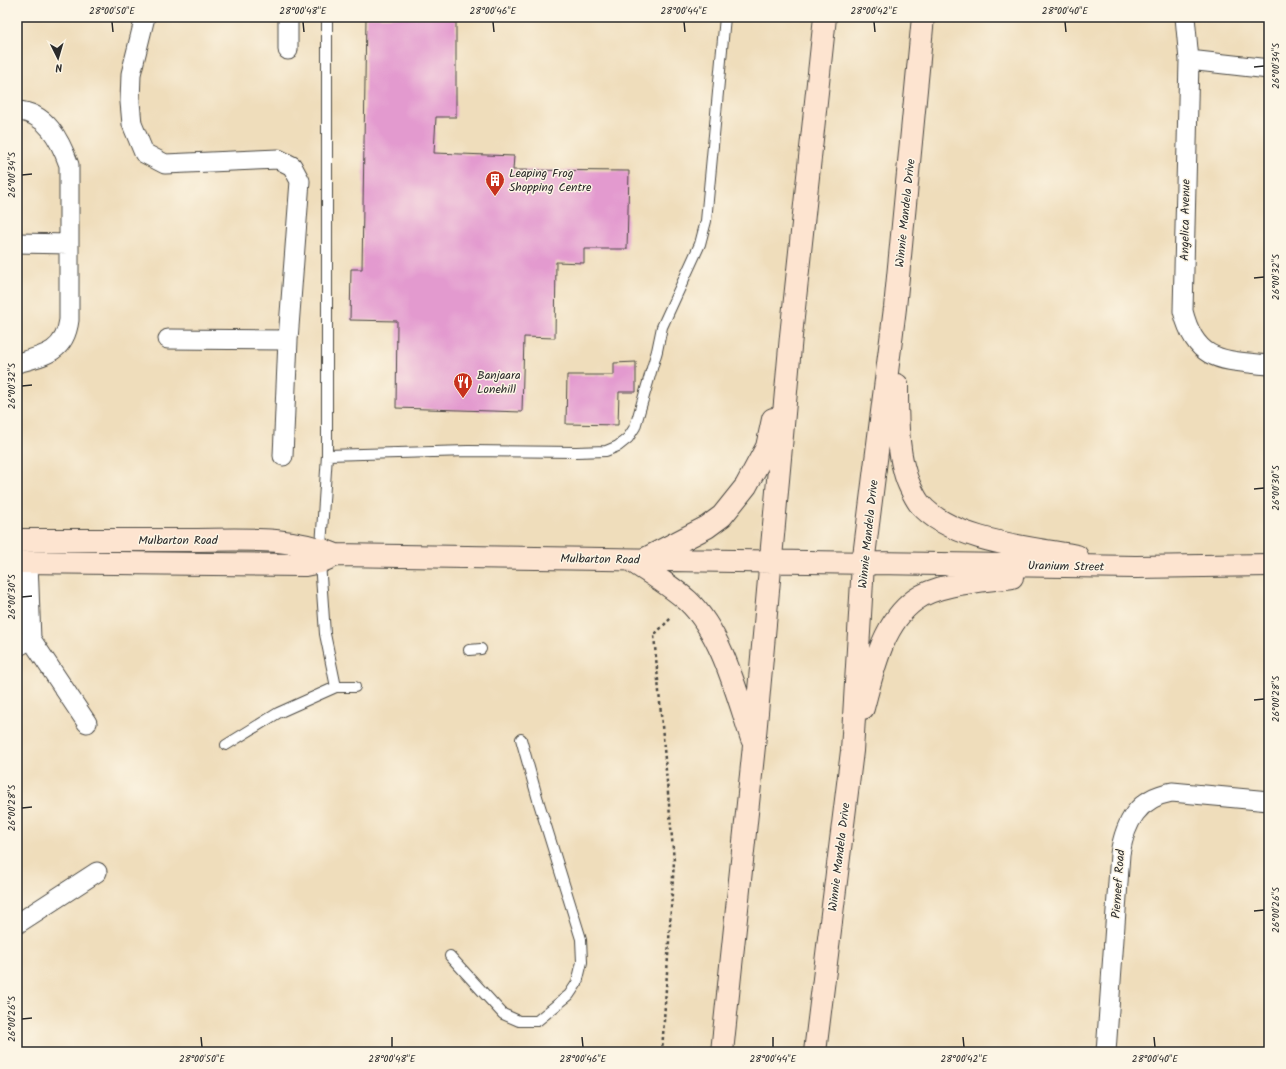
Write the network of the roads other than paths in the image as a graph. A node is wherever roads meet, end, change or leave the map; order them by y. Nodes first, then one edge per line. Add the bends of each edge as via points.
1 (145, 17) edge
2 (288, 17) edge
3 (327, 17) edge
4 (726, 17) edge
5 (826, 17) edge
6 (923, 17) edge
7 (1185, 17) edge
8 (288, 50) dead end
9 (1189, 60) junction
10 (1269, 69) edge
11 (17, 111) edge
12 (17, 243) edge
13 (69, 244) junction
14 (896, 308) junction
15 (791, 336) junction
16 (168, 339) dead end
17 (288, 340) junction
18 (17, 364) edge
19 (1269, 365) edge
20 (327, 454) junction
21 (283, 456) dead end
22 (17, 540) edge
23 (326, 555) junction
24 (637, 560) junction
25 (23, 562) edge
26 (772, 562) junction
27 (863, 564) junction
28 (1269, 565) edge
29 (1091, 567) junction
30 (1136, 567) junction
31 (24, 643) edge
32 (482, 649) dead end
33 (469, 650) dead end
34 (356, 686) dead end
35 (336, 687) junction
36 (87, 723) dead end
37 (521, 739) dead end
38 (226, 745) dead end
39 (754, 746) junction
40 (852, 750) junction
41 (1269, 801) edge
42 (97, 872) dead end
43 (17, 924) edge
44 (450, 956) dead end
45 (722, 1052) edge
46 (815, 1052) edge
47 (1106, 1052) edge

1 - 17 street via 131,74 130,102 132,124 144,153 165,164 278,159 292,166 300,181
2 - 8 street
3 - 20 lane
4 - 20 lane via 706,220 700,244 662,327 658,351 635,427 628,438 618,446 606,450 576,452
5 - 15 main road
6 - 14 main road, Winnie Mandela Drive
7 - 9 street, Angelica Avenue
9 - 10 street
9 - 19 street, Angelica Avenue via 1183,311 1188,330 1198,345 1207,352 1237,362
11 - 13 street via 41,118 63,148 69,165
12 - 13 street
13 - 18 street via 69,320 64,339 44,356
14 - 27 main road, Winnie Mandela Drive
14 - 30 main road via 898,426 905,473 919,502 935,517 954,528 988,540
15 - 24 main road via 767,447 746,486 722,516 708,527
15 - 26 main road
16 - 17 street
17 - 21 street
20 - 23 lane
22 - 23 main road, Mulbarton Road via 282,542 304,544
23 - 24 main road, Mulbarton Road
23 - 25 main road, Mulbarton Road via 305,565
23 - 35 lane via 325,634
24 - 26 main road, Mulbarton Road
24 - 39 main road via 688,601 706,624 720,649
25 - 31 street
26 - 27 main road, Mulbarton Road
26 - 39 main road
27 - 29 main road, Uranium Street
27 - 40 main road, Winnie Mandela Drive
28 - 30 main road, Uranium Street
29 - 30 main road, Uranium Street
29 - 40 main road via 955,585 915,600 897,617 888,632 870,684
31 - 36 street
32 - 33 lane
34 - 35 lane
35 - 38 lane via 278,714
37 - 44 lane via 581,939 582,962 577,983 569,995 537,1021 519,1021 503,1014
39 - 45 main road
40 - 46 main road, Winnie Mandela Drive
41 - 47 street, Pierneef Road via 1172,792 1158,794 1136,810 1122,840 1120,854
42 - 43 street

